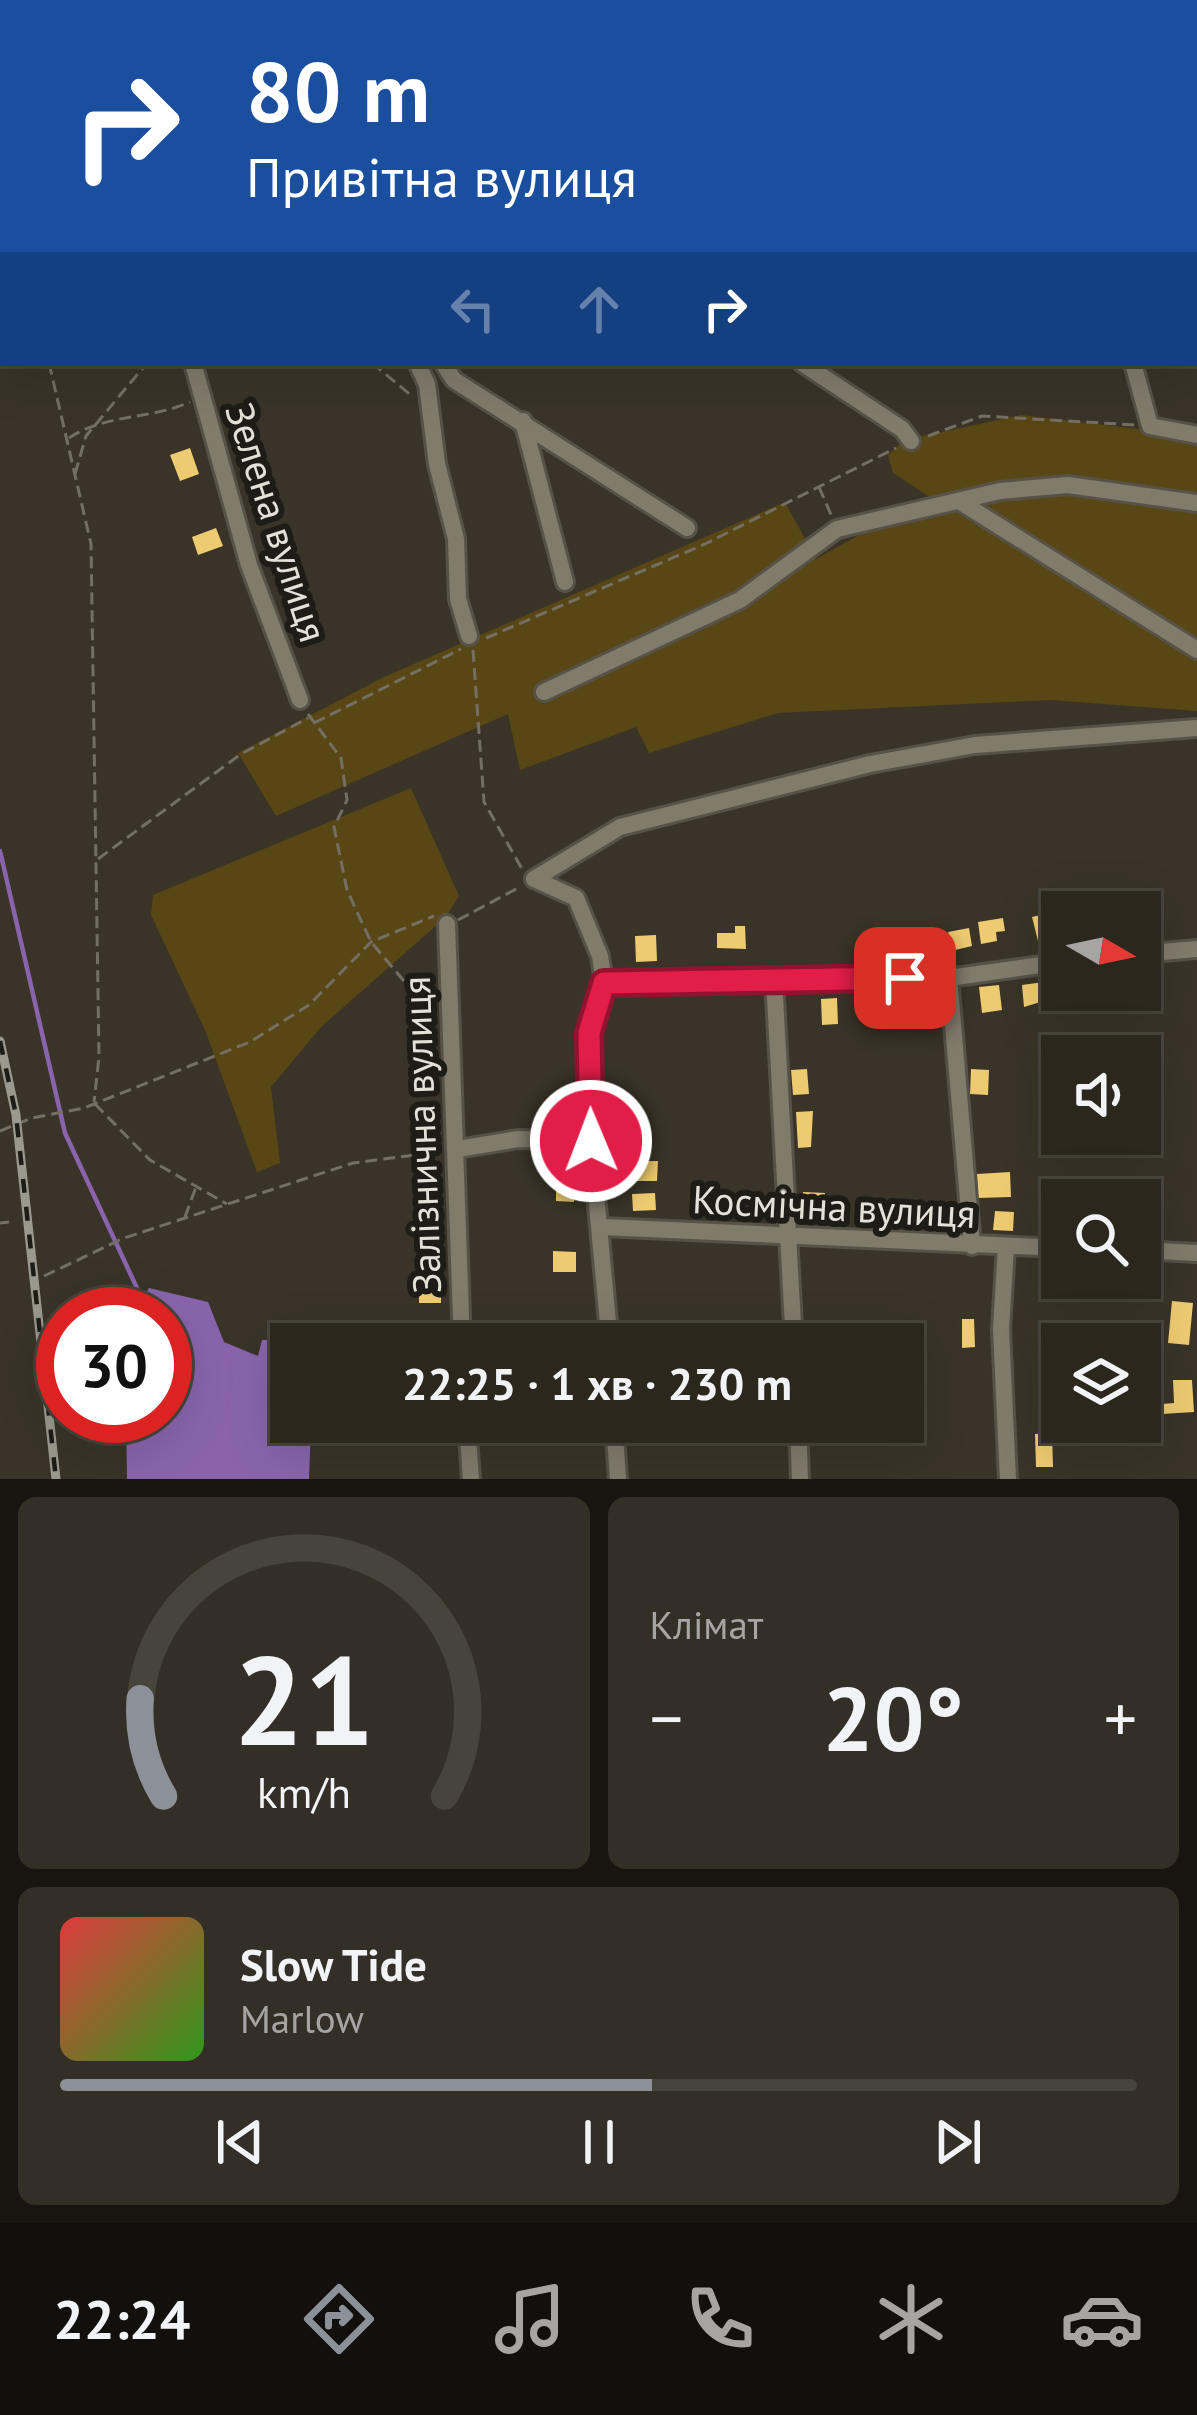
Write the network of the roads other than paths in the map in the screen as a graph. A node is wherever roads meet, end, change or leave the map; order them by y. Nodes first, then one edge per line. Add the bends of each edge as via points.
1 (194, 366) edge
2 (418, 366) edge
3 (444, 366) edge
4 (807, 366) edge
5 (1134, 366) edge
6 (523, 422) junction
7 (1197, 435) edge
8 (911, 442) road end
9 (959, 501) junction
10 (1197, 503) edge
11 (687, 528) dead end
12 (565, 582) dead end
13 (470, 640) road end
14 (1197, 650) edge
15 (544, 692) dead end
16 (300, 700) dead end
17 (1197, 728) edge
18 (447, 924) road end
19 (1197, 949) edge
20 (1161, 952) edge
21 (1041, 965) edge
22 (950, 978) junction
23 (773, 980) junction
24 (604, 983) junction
25 (591, 1141) junction
26 (458, 1149) junction
27 (603, 1227) junction
28 (790, 1237) junction
29 (972, 1246) junction
30 (1006, 1247) junction
31 (1041, 1248) edge
32 (1161, 1251) edge
33 (1197, 1253) edge
34 (462, 1323) edge
35 (609, 1323) edge
36 (793, 1323) edge
37 (468, 1443) edge
38 (615, 1443) edge
39 (799, 1443) edge
40 (471, 1479) edge
41 (618, 1479) edge
42 (800, 1479) edge
43 (1008, 1479) edge

1 - 16 street, Зелена вулиця via 250,566
2 - 13 street
3 - 6 street
4 - 8 street
5 - 7 street via 1150,426
6 - 11 street
6 - 12 street
9 - 10 street via 1068,485
9 - 14 street
9 - 15 street via 837,530 740,600
17 - 24 street via 975,745 620,827 534,879 576,898
18 - 26 street, Залізнична вулиця
19 - 20 street
21 - 22 street
22 - 23 street
22 - 29 street
23 - 24 street
23 - 28 street
24 - 25 street via 589,1033
25 - 26 street via 518,1139
25 - 27 street
26 - 34 street, Залізнична вулиця
27 - 28 street, Космічна вулиця
27 - 35 street
28 - 29 street, Космічна вулиця
28 - 36 street
29 - 30 street, Космічна вулиця
30 - 31 street, Космічна вулиця
30 - 43 street via 1000,1329
32 - 33 street
37 - 40 street
38 - 41 street
39 - 42 street

